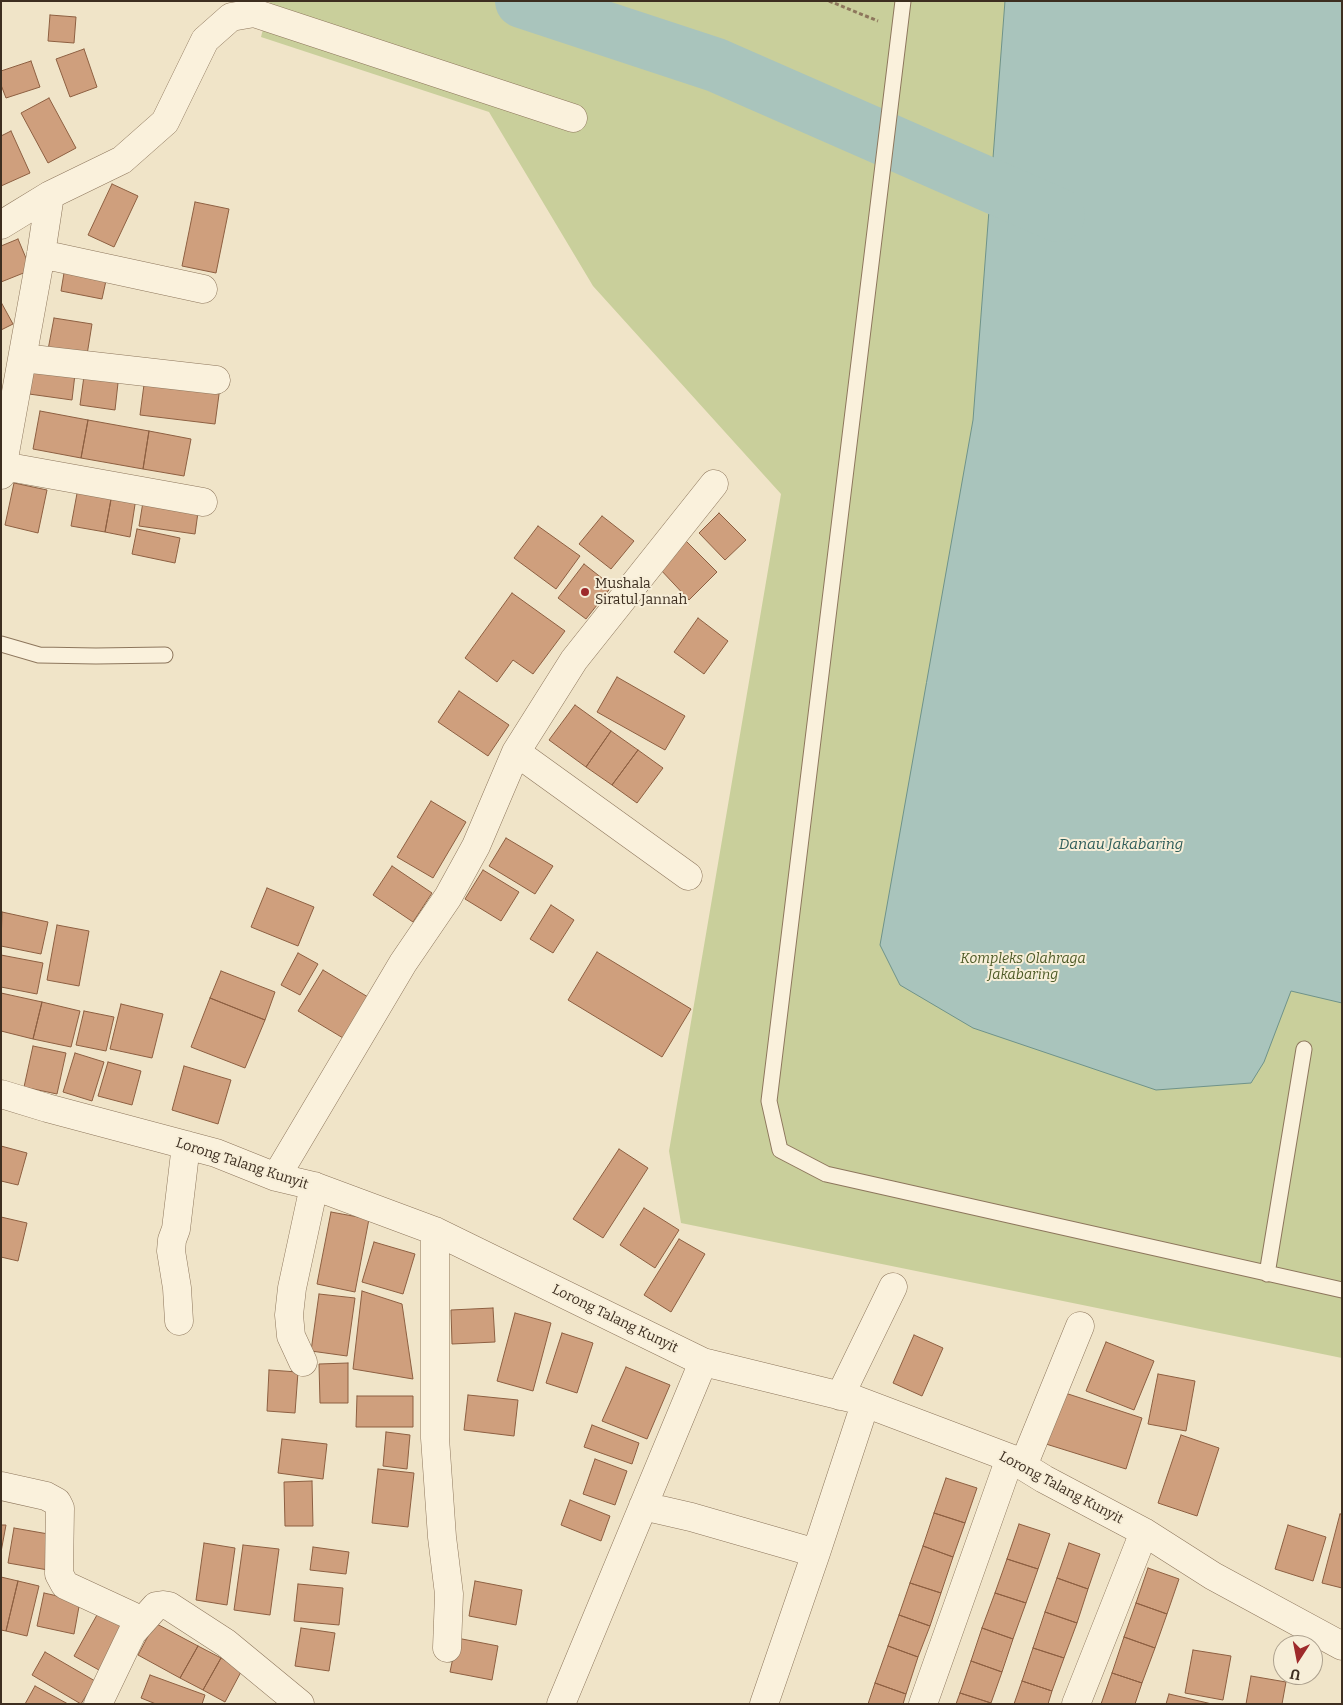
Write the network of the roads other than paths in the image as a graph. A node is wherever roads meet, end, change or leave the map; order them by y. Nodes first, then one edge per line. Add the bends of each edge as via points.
1 (903, 1) edge
2 (573, 118) dead end
3 (50, 194) junction
4 (1, 224) edge
5 (41, 254) junction
6 (203, 289) dead end
7 (23, 358) junction
8 (216, 380) dead end
9 (2, 470) edge
10 (714, 484) dead end
11 (203, 502) dead end
12 (1, 644) edge
13 (165, 655) dead end
14 (516, 752) junction
15 (688, 876) dead end
16 (1304, 1049) dead end
17 (3, 1102) edge
18 (186, 1145) junction
19 (276, 1176) junction
20 (314, 1186) junction
21 (435, 1231) junction
22 (1267, 1274) junction
23 (893, 1287) dead end
24 (1342, 1290) edge
25 (179, 1321) dead end
26 (1080, 1326) dead end
27 (303, 1362) dead end
28 (703, 1362) junction
29 (840, 1396) junction
30 (866, 1404) junction
31 (1016, 1462) junction
32 (1, 1486) edge
33 (643, 1506) junction
34 (1144, 1532) junction
35 (816, 1553) junction
36 (140, 1624) junction
37 (1342, 1646) edge
38 (447, 1648) dead end
39 (98, 1704) edge
40 (300, 1704) edge
41 (561, 1704) edge
42 (764, 1704) edge
43 (923, 1704) edge
44 (1076, 1704) edge

1 - 22 lane via 769,1101 780,1150 826,1174
2 - 3 street via 254,13 231,17 205,40 165,122 122,160
3 - 4 street
3 - 5 street
5 - 6 street
5 - 7 street
7 - 8 street
7 - 9 street
9 - 11 street
10 - 14 street via 574,660
12 - 13 lane via 39,655
14 - 15 street
14 - 19 street via 476,846 448,897 403,963
16 - 22 lane
17 - 18 street, Lorong Talang Kunyit via 47,1108
18 - 19 street, Lorong Talang Kunyit
18 - 25 street via 171,1251
19 - 20 street, Lorong Talang Kunyit
20 - 21 street, Lorong Talang Kunyit
20 - 27 street via 289,1315 290,1336
21 - 28 street, Lorong Talang Kunyit
21 - 38 street via 435,1438 449,1594
22 - 24 lane
23 - 29 street
26 - 31 street
28 - 29 street, Lorong Talang Kunyit
28 - 33 street
29 - 30 street, Lorong Talang Kunyit
30 - 31 street, Lorong Talang Kunyit
30 - 35 street
31 - 34 street, Lorong Talang Kunyit
31 - 43 street
32 - 36 street via 46,1496 57,1502 60,1508 59,1574 64,1585 132,1616
33 - 35 street
33 - 41 street
34 - 37 street, Lorong Talang Kunyit via 1213,1576
34 - 44 street
35 - 42 street
36 - 39 street via 132,1633
36 - 40 street via 156,1606 169,1606 226,1643

